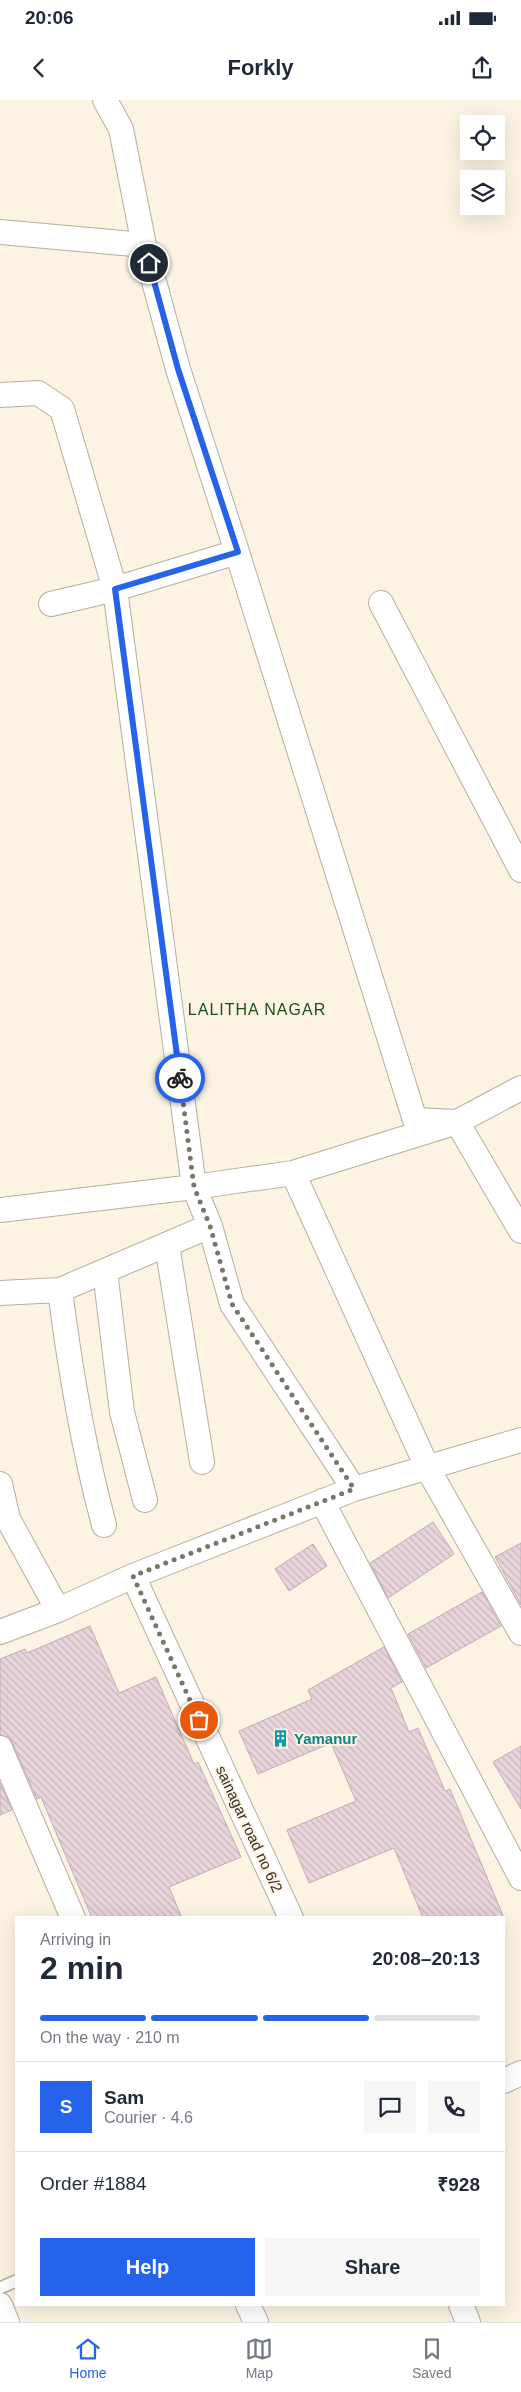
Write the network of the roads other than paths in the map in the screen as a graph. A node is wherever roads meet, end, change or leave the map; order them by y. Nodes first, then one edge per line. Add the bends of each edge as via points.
1 (104, 100) edge
2 (0, 232) edge
3 (144, 245) junction
4 (0, 395) edge
5 (238, 552) junction
6 (115, 589) junction
7 (381, 603) dead end
8 (51, 604) dead end
9 (521, 870) edge
10 (521, 1088) edge
11 (457, 1122) junction
12 (293, 1173) junction
13 (194, 1187) junction
14 (0, 1210) edge
15 (210, 1226) junction
16 (521, 1231) edge
17 (167, 1245) junction
18 (105, 1271) junction
19 (60, 1290) junction
20 (0, 1293) edge
21 (521, 1440) edge
22 (202, 1462) dead end
23 (428, 1469) junction
24 (0, 1484) edge
25 (354, 1489) junction
26 (144, 1500) dead end
27 (322, 1501) junction
28 (104, 1525) dead end
29 (133, 1576) junction
30 (58, 1610) junction
31 (0, 1632) edge
32 (521, 1633) edge
33 (0, 1748) edge
34 (521, 1878) edge
35 (72, 1916) edge
36 (289, 1916) edge
37 (521, 2073) edge
38 (505, 2081) edge
39 (15, 2281) edge
40 (0, 2288) edge
41 (0, 2305) edge
42 (248, 2306) edge
43 (461, 2306) edge
44 (7, 2322) edge
45 (256, 2322) edge
46 (468, 2322) edge

1 - 3 street via 121,129
2 - 3 street
3 - 5 street via 178,369
4 - 6 street via 38,392 62,408
5 - 6 street
5 - 11 street via 415,1120
6 - 8 street
6 - 13 street
7 - 9 street
10 - 11 street
11 - 12 street
11 - 16 street
12 - 13 street
12 - 23 street
13 - 14 street
13 - 15 street
15 - 17 street
15 - 25 street via 232,1304
17 - 18 street
17 - 22 street
18 - 19 street
18 - 26 street via 122,1412
19 - 20 street
19 - 28 street via 73,1390
21 - 23 street
23 - 25 street
23 - 32 street
24 - 30 street via 8,1518
25 - 27 street
27 - 29 street
27 - 34 street
29 - 30 street
29 - 36 street, sainagar road no 6/2
30 - 31 street
33 - 35 street
37 - 38 street
39 - 40 lane
41 - 44 street
42 - 45 street
43 - 46 street

